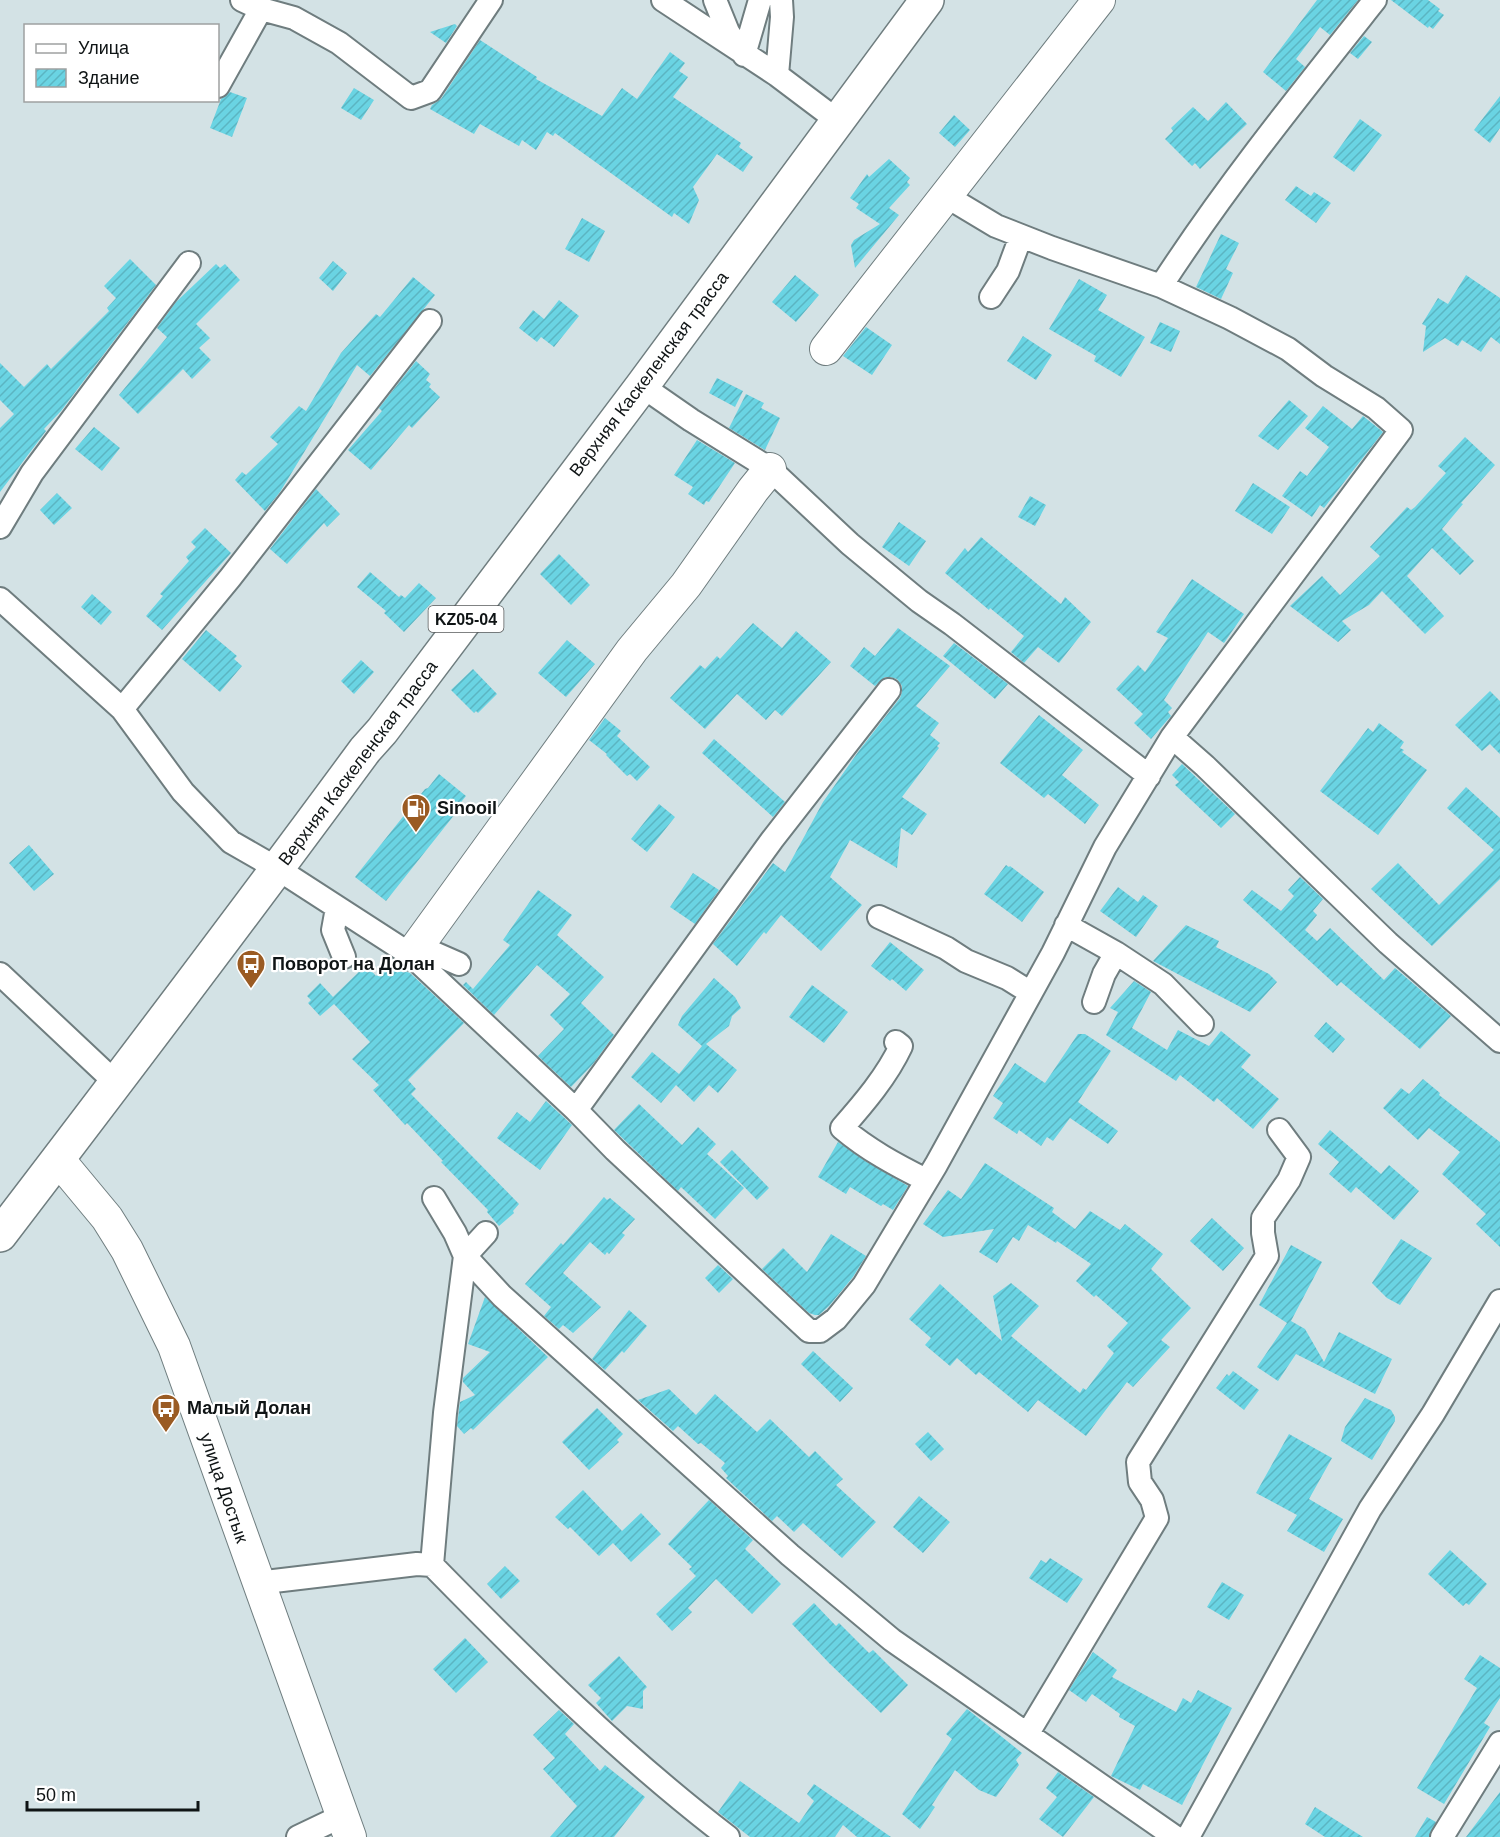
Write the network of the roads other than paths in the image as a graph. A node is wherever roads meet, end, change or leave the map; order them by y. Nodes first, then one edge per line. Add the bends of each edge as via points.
1 (491, 0) edge
2 (663, 0) edge
3 (715, 0) edge
4 (760, 0) edge
5 (781, 0) edge
6 (927, 0) edge
7 (1098, 0) edge
8 (1375, 0) edge
9 (252, 4) edge
10 (780, 37) junction
11 (744, 55) junction
12 (777, 75) junction
13 (219, 84) edge
14 (838, 121) junction
15 (946, 196) junction
16 (1021, 236) junction
17 (189, 263) dead end
18 (1161, 286) junction
19 (991, 297) dead end
20 (430, 321) dead end
21 (826, 349) dead end
22 (642, 386) junction
23 (770, 469) junction
24 (0, 527) edge
25 (0, 599) edge
26 (889, 690) dead end
27 (122, 709) junction
28 (1172, 737) junction
29 (1149, 776) junction
30 (278, 869) junction
31 (337, 908) junction
32 (879, 917) dead end
33 (1066, 926) junction
34 (415, 951) junction
35 (1116, 953) junction
36 (344, 957) dead end
37 (459, 964) dead end
38 (0, 974) edge
39 (1031, 993) junction
40 (1094, 1002) dead end
41 (1202, 1024) dead end
42 (1500, 1041) edge
43 (896, 1042) dead end
44 (117, 1084) junction
45 (576, 1110) junction
46 (1279, 1130) dead end
47 (58, 1159) junction
48 (926, 1180) junction
49 (434, 1198) dead end
50 (486, 1233) dead end
51 (0, 1235) edge
52 (465, 1256) junction
53 (1500, 1301) edge
54 (432, 1564) junction
55 (257, 1583) junction
56 (1028, 1732) junction
57 (1500, 1743) edge
58 (346, 1827) edge
59 (298, 1837) edge
60 (728, 1837) edge
61 (1175, 1837) edge
62 (1188, 1837) edge
63 (1442, 1837) edge

1 - 9 street via 430,91 411,98 339,43 294,18
2 - 11 street
3 - 11 street via 728,32
4 - 11 street
5 - 10 street
6 - 14 main road, Верхняя Каскеленская трасса / KZ05-04
7 - 15 street
8 - 18 street via 1195,233
9 - 13 street
10 - 11 street
10 - 12 street
11 - 12 street
12 - 14 street
14 - 22 main road, Верхняя Каскеленская трасса / KZ05-04
15 - 16 street
15 - 21 street
16 - 18 street
16 - 19 street via 1008,271
17 - 24 street via 32,473
18 - 28 street via 1288,349 1376,408 1401,430
20 - 27 street via 230,578
22 - 23 street
22 - 30 main road, Верхняя Каскеленская трасса / KZ05-04
23 - 29 street via 850,544 919,601
23 - 34 street via 686,585 632,650
25 - 27 street
26 - 45 street via 772,840
27 - 30 street via 183,792 231,842
28 - 29 street
28 - 42 street via 1388,943
29 - 33 street via 1105,847
30 - 31 street
30 - 44 main road, Верхняя Каскеленская трасса / KZ05-04
31 - 34 street
31 - 36 street via 333,930
32 - 39 street
33 - 35 street
33 - 39 street
34 - 37 street
34 - 45 street
35 - 40 street
35 - 41 street via 1163,984
38 - 44 street
39 - 48 street
43 - 48 street via 901,1046 895,1059 842,1128 895,1165
44 - 47 main road, Верхняя Каскеленская трасса / KZ05-04
45 - 48 street via 809,1331 820,1331 836,1319 864,1285
46 - 56 street via 1299,1157 1289,1180 1263,1218 1267,1256 1138,1462 1140,1482 1152,1500 1157,1518
47 - 51 main road, Верхняя Каскеленская трасса / KZ05-04
47 - 55 street, улица Достык via 107,1218 127,1250 174,1346
49 - 52 street
50 - 52 street
52 - 54 street via 445,1413
52 - 56 street via 502,1296 790,1556 892,1640
53 - 62 street via 1433,1414 1370,1509
54 - 55 street
54 - 60 street via 615,1745
55 - 58 street, улица Достык
56 - 61 street
57 - 63 street
58 - 59 street

